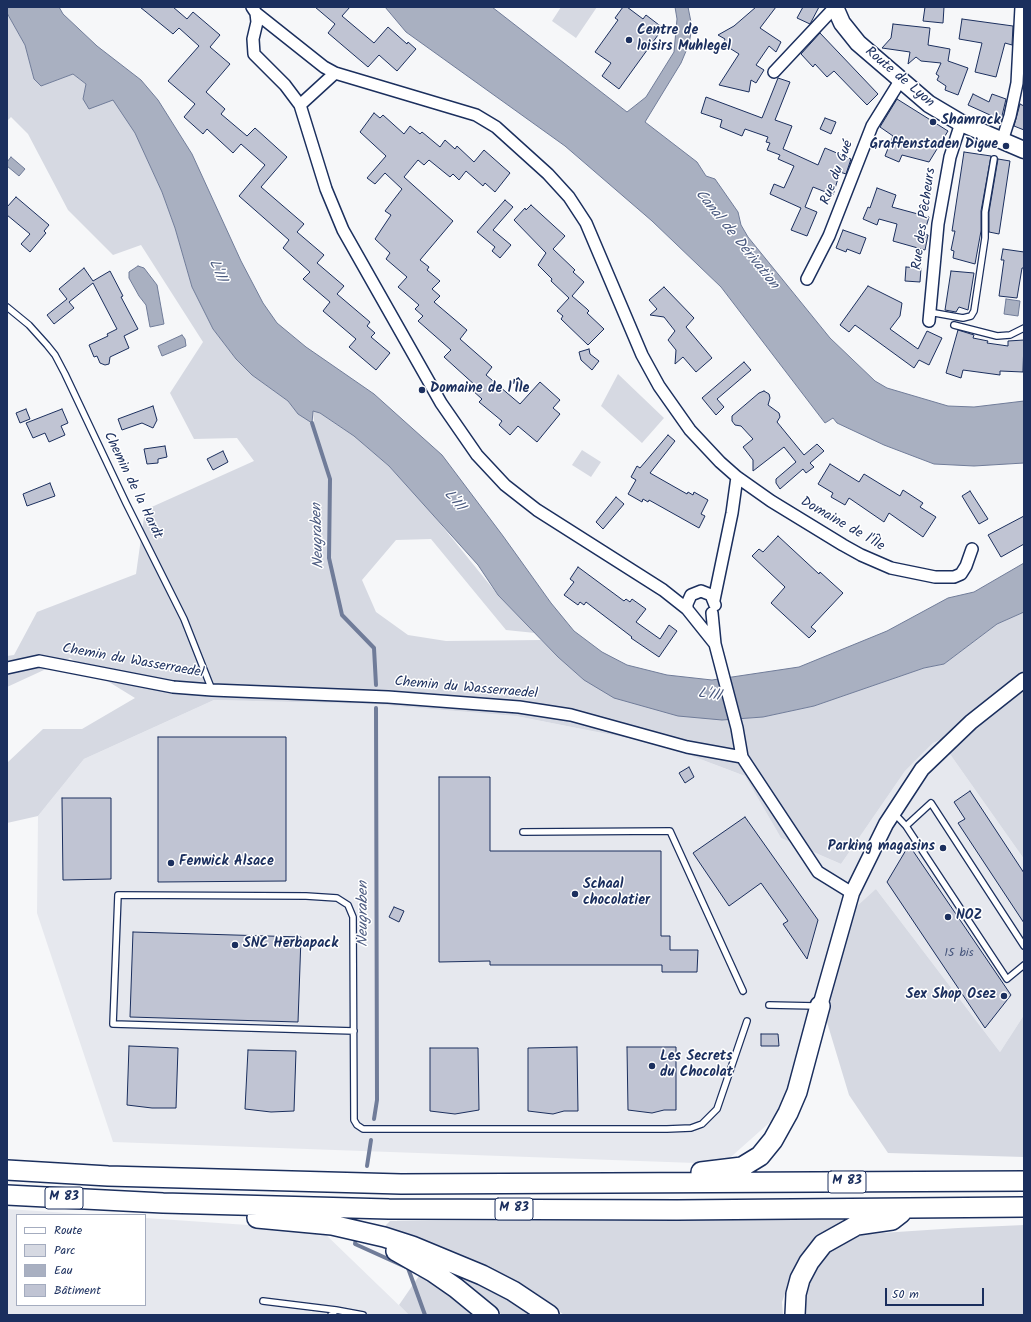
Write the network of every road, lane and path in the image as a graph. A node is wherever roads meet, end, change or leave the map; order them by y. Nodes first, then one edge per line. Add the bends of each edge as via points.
1 (835, 7) edge
2 (1021, 7) edge
3 (254, 10) edge
4 (774, 72) dead end
5 (335, 73) junction
6 (900, 80) junction
7 (300, 106) junction
8 (961, 123) junction
9 (1002, 141) junction
10 (1024, 150) edge
11 (994, 159) dead end
12 (807, 279) dead end
13 (7, 307) edge
14 (929, 316) joint
15 (954, 326) dead end
16 (1024, 328) edge
17 (737, 477) junction
18 (972, 549) dead end
19 (720, 568) junction
20 (663, 590) junction
21 (701, 591) junction
22 (691, 595) junction
23 (714, 600) junction
24 (687, 609) junction
25 (712, 613) junction
26 (696, 618) junction
27 (715, 644) junction
28 (7, 668) edge
29 (1024, 680) edge
30 (212, 690) junction
31 (742, 757) junction
32 (894, 813) junction
33 (906, 826) junction
34 (523, 832) dead end
35 (852, 893) junction
36 (1024, 946) edge
37 (1024, 965) edge
38 (743, 991) dead end
39 (768, 1005) dead end
40 (820, 1006) junction
41 (747, 1021) dead end
42 (354, 1031) junction
43 (7, 1170) edge
44 (1024, 1181) edge
45 (670, 1183) junction
46 (7, 1195) edge
47 (122, 1201) junction
48 (1024, 1207) edge
49 (907, 1208) junction
50 (354, 1229) junction
51 (263, 1301) dead end
52 (334, 1313) edge
53 (363, 1315) edge
54 (489, 1315) edge
55 (550, 1315) edge
56 (795, 1315) edge

1 - 4 street
1 - 6 main road, Route de Lyon via 842,23 858,43
2 - 9 street via 1018,84
3 - 5 street, Domaine de l'Île via 324,67
3 - 7 street, Domaine de l'Île via 257,22 253,39 254,54 285,85
5 - 7 street
5 - 17 street, Domaine de l'Île via 476,115 496,127 561,186 586,223 642,355 659,386 690,430
6 - 8 main road, Route de Lyon via 929,104
6 - 12 street, Rue du Gué via 872,126 829,236
7 - 20 street, Domaine de l'Île via 326,189 343,230 441,403 477,455 505,485 537,510
8 - 9 main road, Route de Lyon
8 - 14 street, Rue des Pêcheurs via 950,157 943,193
9 - 10 main road, Route de Lyon
11 - 14 lane via 985,212 985,238 974,311 971,316 963,318
13 - 30 lane, Chemin de la Hardt via 29,325 55,355 184,618
15 - 16 lane via 997,336 1010,335
17 - 18 street, Domaine de l'Île via 861,556 891,568 935,577 954,577 961,574
17 - 19 street
19 - 21 street
19 - 23 street
20 - 22 street, Domaine de l'Île
20 - 24 street, Domaine de l'Île
21 - 22 street
21 - 23 street via 711,595
22 - 24 street
23 - 25 street
24 - 26 street, Domaine de l'Île
25 - 26 street
25 - 27 street, Domaine de l'Île
26 - 27 street, Domaine de l'Île
27 - 31 street, Domaine de l'Île
28 - 30 street, Chemin du Wasserraedel via 39,661 173,687
29 - 32 street via 971,722 922,769
30 - 31 street, Chemin du Wasserraedel via 388,697 519,707 571,715 687,747
31 - 35 street via 818,872
32 - 33 lane
32 - 35 street
33 - 36 lane via 931,803
33 - 37 lane via 1007,979
34 - 38 lane via 670,831
35 - 40 street
39 - 40 lane
40 - 45 highway via 797,1092 773,1140 760,1156 742,1167 696,1172
41 - 42 lane via 717,1109 702,1124 691,1128 667,1129 363,1129 354,1120
42 - 42 lane via 353,917 348,905 337,898 118,895 113,1024
43 - 45 highway, M 83 via 108,1176 401,1184
44 - 45 highway, M 83
46 - 47 highway, M 83
47 - 49 highway, M 83 via 389,1209
47 - 50 highway via 151,1213 292,1220
48 - 49 highway, M 83
49 - 56 highway via 892,1220 857,1225 823,1244 800,1279
50 - 54 highway via 367,1240 411,1258 433,1272
50 - 55 highway via 412,1246 463,1267 513,1291
51 - 52 lane
52 - 53 lane

